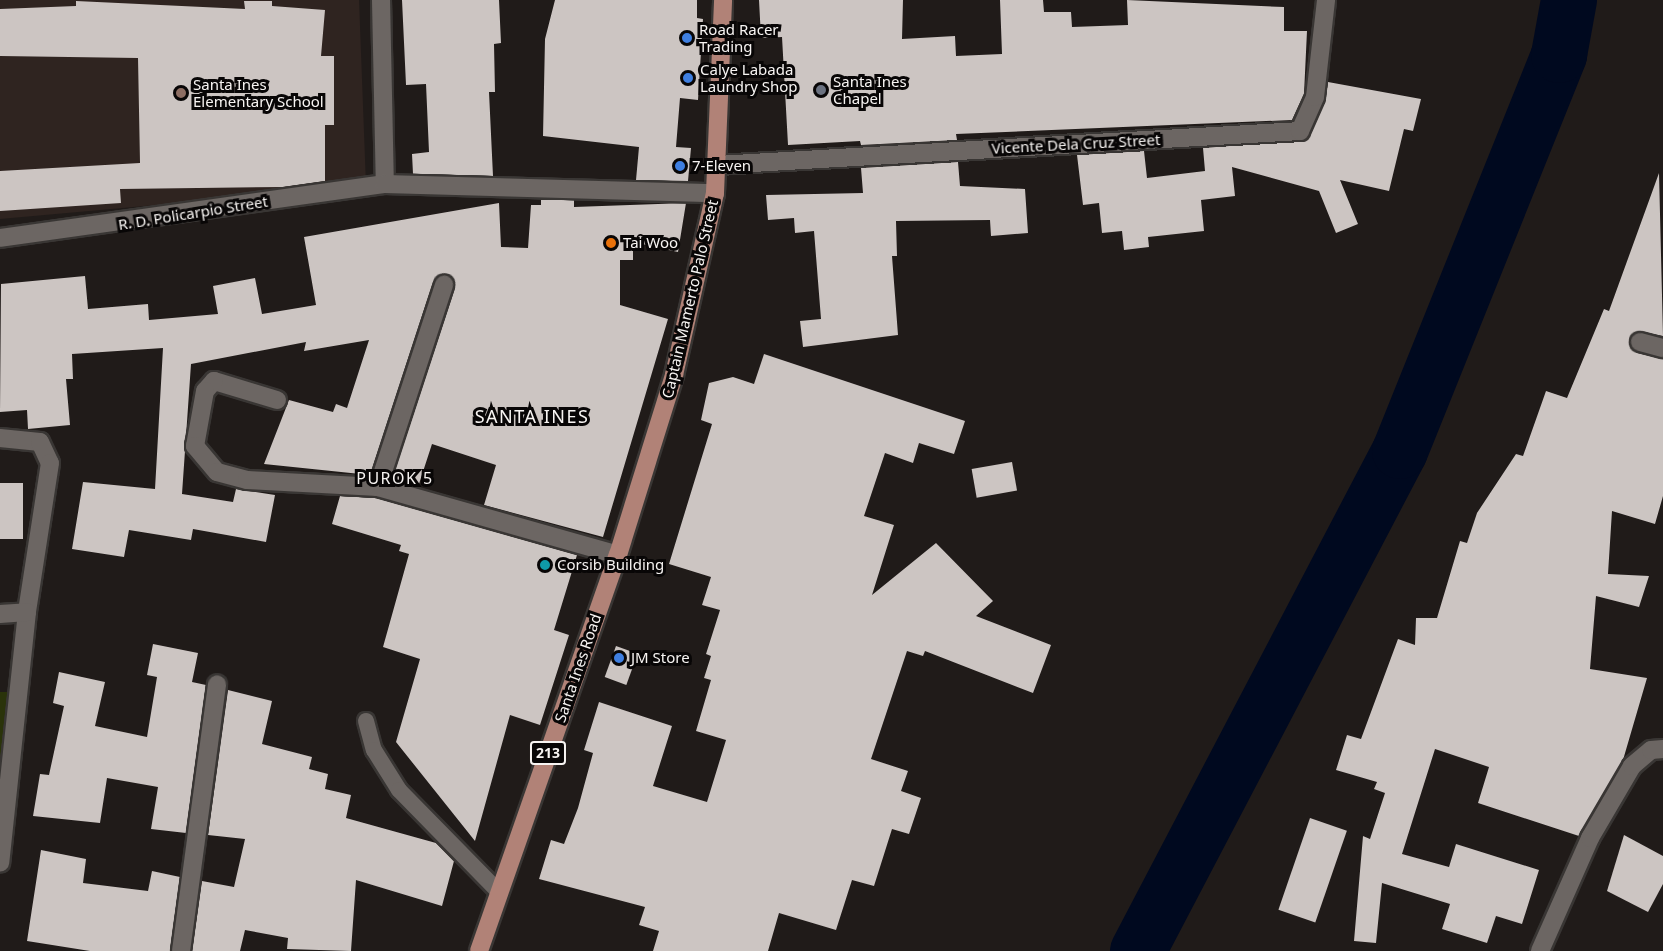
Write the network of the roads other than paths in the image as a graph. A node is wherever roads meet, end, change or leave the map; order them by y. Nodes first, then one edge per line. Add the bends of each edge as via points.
1 (381, 0) edge
2 (723, 0) edge
3 (1326, 0) edge
4 (718, 165) junction
5 (385, 184) junction
6 (715, 193) junction
7 (0, 238) edge
8 (444, 285) dead end
9 (1640, 342) dead end
10 (1663, 348) edge
11 (277, 400) dead end
12 (0, 438) edge
13 (378, 487) junction
14 (618, 555) junction
15 (27, 612) junction
16 (0, 614) edge
17 (217, 684) dead end
18 (366, 721) dead end
19 (1663, 749) edge
20 (0, 862) edge
21 (499, 892) junction
22 (181, 951) edge
23 (478, 951) edge
24 (1540, 951) edge

1 - 5 street
2 - 4 main road, Captain Mamerto Palo Street / 213
3 - 4 street, Vicente Dela Cruz Street via 1315,97 1300,130
4 - 6 main road, Captain Mamerto Palo Street / 213
5 - 6 street, R. D. Policarpio Street
5 - 7 street, R. D. Policarpio Street
6 - 14 main road, Captain Mamerto Palo Street / 213 via 674,375
8 - 13 street
9 - 10 street
11 - 13 street via 214,381 205,391 195,446 217,472 247,480
12 - 15 street via 40,442 50,463
13 - 14 street
14 - 21 main road, Santa Ines Road / 213
15 - 16 street
15 - 20 street
17 - 22 street
18 - 21 lane via 374,750 399,790
19 - 24 street via 1651,750 1632,766 1590,838
21 - 23 main road, Santa Ines Road / 213

